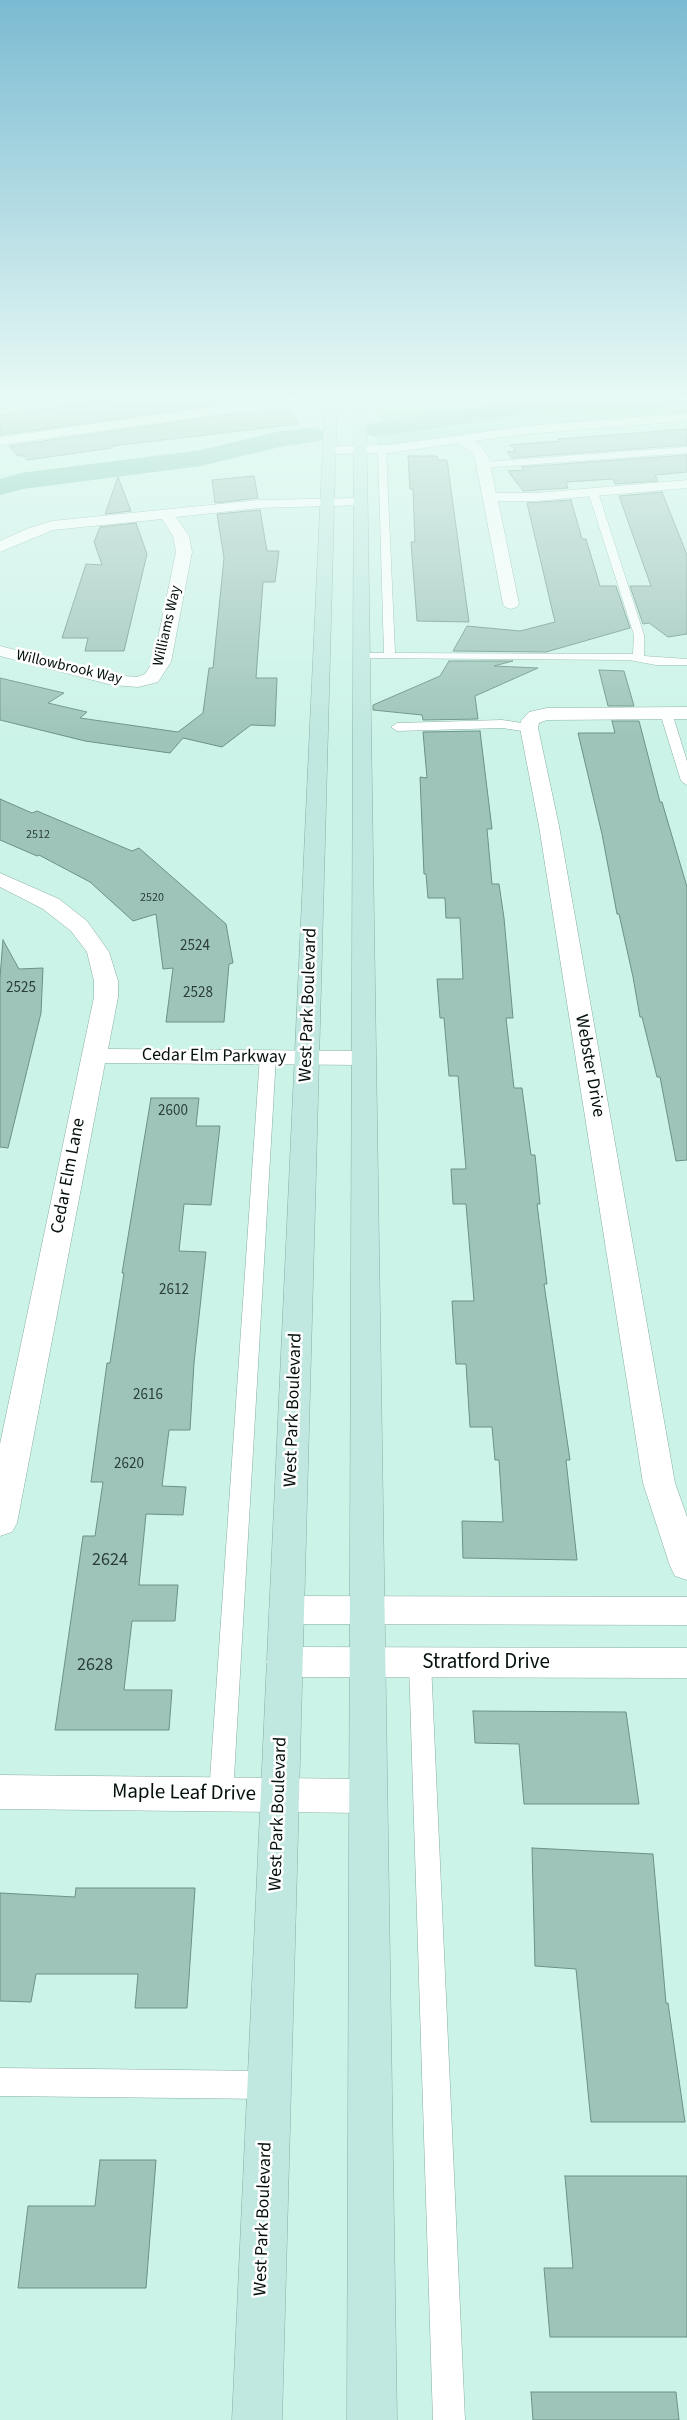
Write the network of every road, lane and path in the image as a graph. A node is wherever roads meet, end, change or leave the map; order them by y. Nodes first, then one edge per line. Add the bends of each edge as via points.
1 (185, 512) edge
2 (327, 512) edge
3 (360, 512) edge
4 (384, 512) edge
5 (493, 512) edge
6 (600, 512) edge
7 (166, 514) junction
8 (0, 547) edge
9 (511, 604) dead end
10 (0, 651) edge
11 (360, 656) junction
12 (390, 656) junction
13 (638, 659) junction
14 (687, 662) edge
15 (138, 682) junction
16 (143, 699) dead end
17 (677, 713) edge
18 (397, 726) dead end
19 (528, 728) junction
20 (687, 781) edge
21 (0, 879) edge
22 (94, 1056) junction
23 (268, 1056) junction
24 (307, 1058) junction
25 (364, 1058) junction
26 (0, 1523) edge
27 (687, 1566) edge
28 (286, 1610) junction
29 (367, 1610) junction
30 (687, 1611) edge
31 (284, 1662) junction
32 (367, 1662) junction
33 (420, 1662) junction
34 (687, 1663) edge
35 (0, 1792) edge
36 (221, 1794) junction
37 (280, 1795) junction
38 (367, 1796) junction
39 (0, 2082) edge
40 (269, 2085) junction
41 (257, 2420) edge
42 (372, 2420) edge
43 (449, 2420) edge

1 - 7 street
2 - 24 main road, West Park Boulevard
3 - 11 main road
4 - 12 lane
5 - 9 street
6 - 13 lane via 640,635
7 - 8 street via 52,526
7 - 15 street, Williams Way via 181,536 184,552 162,662 152,678
10 - 15 street, Willowbrook Way via 112,680
11 - 12 lane
11 - 25 main road
12 - 13 lane
13 - 14 lane
15 - 16 street, Williams Way
17 - 19 street via 547,714 536,716
17 - 20 lane
18 - 19 lane via 502,724
19 - 27 street, Webster Drive via 549,826 659,1483
21 - 22 street, Cedar Elm Lane via 51,904 79,926 98,952 106,981 106,997
22 - 23 street, Cedar Elm Parkway
22 - 26 street, Cedar Elm Lane
23 - 24 street, Cedar Elm Parkway
23 - 36 lane
24 - 25 street, Cedar Elm Parkway
24 - 28 main road, West Park Boulevard
25 - 29 main road
28 - 29 street
28 - 31 main road, West Park Boulevard
29 - 30 street
29 - 32 main road
31 - 32 street, Stratford Drive
31 - 37 main road, West Park Boulevard
32 - 33 street, Stratford Drive
32 - 38 main road
33 - 34 street, Stratford Drive
33 - 43 lane
35 - 36 street, Maple Leaf Drive
36 - 37 street, Maple Leaf Drive
37 - 38 street, Maple Leaf Drive
37 - 40 main road, West Park Boulevard
38 - 42 main road
39 - 40 lane
40 - 41 main road, West Park Boulevard

